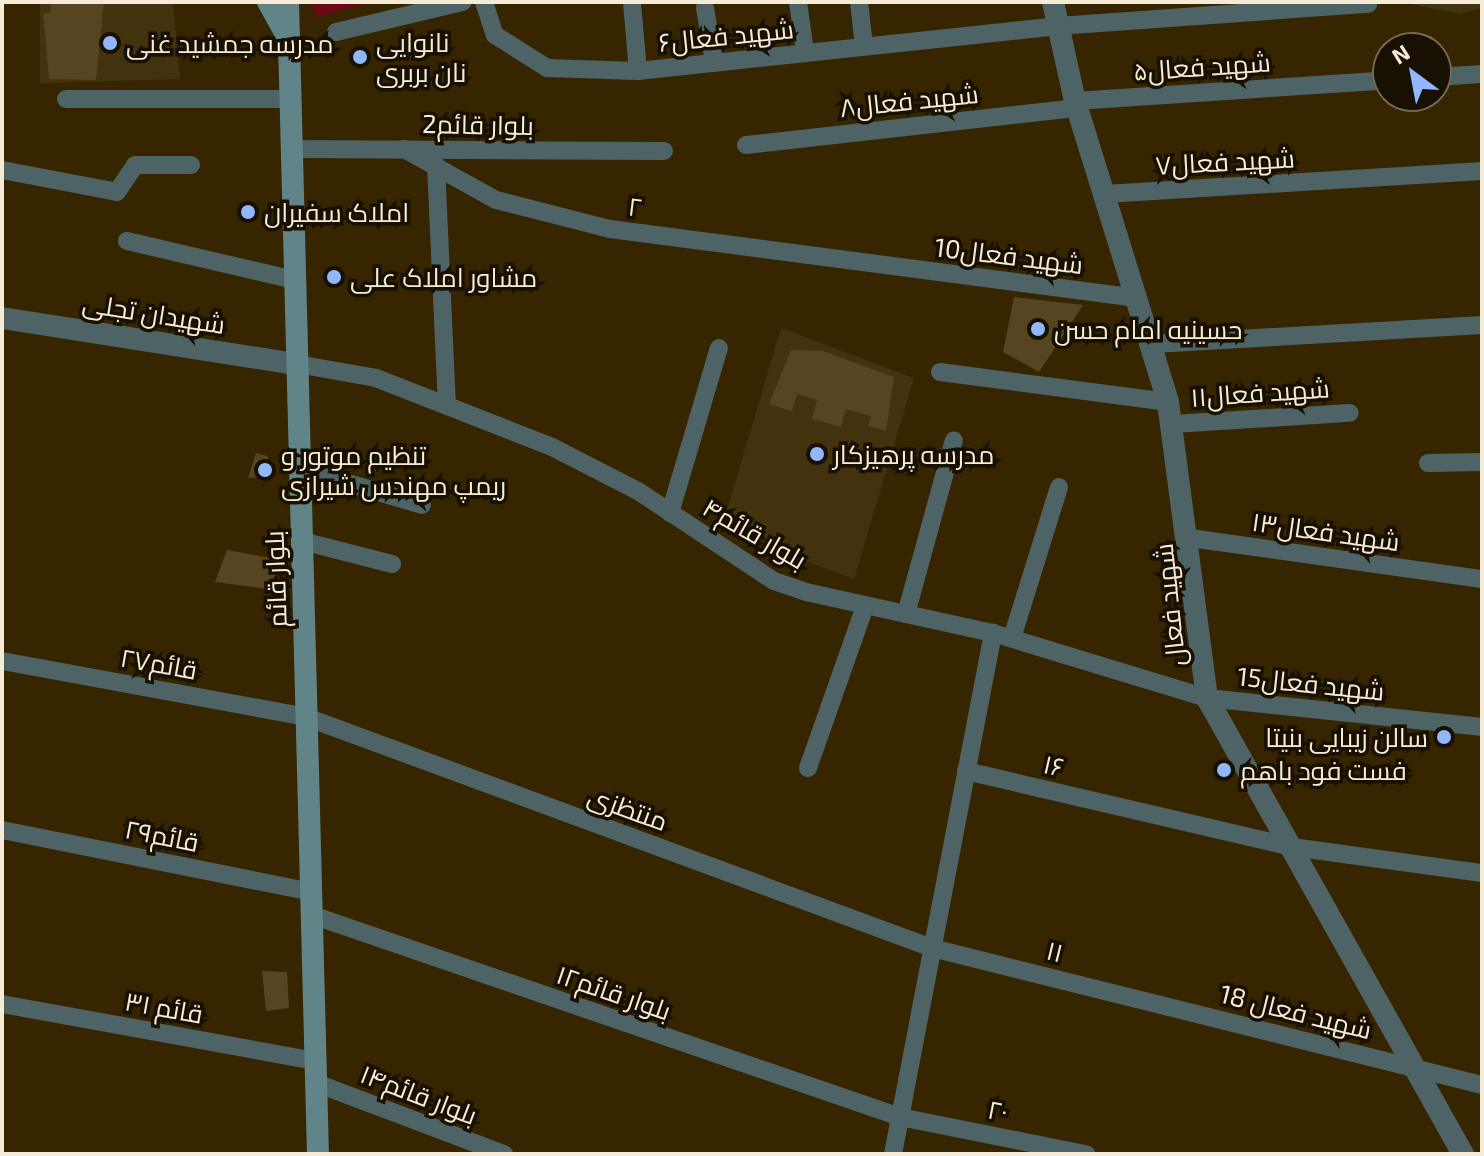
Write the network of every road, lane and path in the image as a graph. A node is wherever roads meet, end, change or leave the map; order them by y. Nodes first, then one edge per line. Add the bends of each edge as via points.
1 (268, 2) edge
2 (288, 2) edge
3 (463, 2) edge
4 (484, 2) edge
5 (798, 2) edge
6 (859, 2) edge
7 (1053, 2) edge
8 (632, 3) edge
9 (1368, 4) dead end
10 (705, 8) dead end
11 (1058, 26) junction
12 (336, 32) dead end
13 (289, 39) junction
14 (864, 46) junction
15 (805, 52) junction
16 (714, 62) junction
17 (638, 71) junction
18 (1482, 74) edge
19 (1452, 76) edge
20 (1372, 81) edge
21 (66, 99) dead end
22 (289, 99) junction
23 (1076, 104) junction
24 (746, 145) dead end
25 (291, 149) junction
26 (404, 149) junction
27 (664, 151) dead end
28 (191, 165) dead end
29 (436, 165) junction
30 (2, 170) edge
31 (1482, 171) edge
32 (1105, 194) junction
33 (127, 241) dead end
34 (874, 263) joint
35 (294, 280) junction
36 (1138, 298) junction
37 (2, 318) edge
38 (1482, 325) edge
39 (1153, 344) junction
40 (719, 348) dead end
41 (297, 364) junction
42 (940, 372) dead end
43 (447, 406) junction
44 (1171, 413) junction
45 (1350, 413) dead end
46 (954, 440) dead end
47 (1482, 462) edge
48 (1428, 463) dead end
49 (300, 469) junction
50 (1059, 487) dead end
51 (422, 505) dead end
52 (670, 513) junction
53 (1190, 538) junction
54 (302, 541) junction
55 (392, 564) dead end
56 (1482, 579) edge
57 (865, 606) junction
58 (906, 614) junction
59 (993, 633) junction
60 (1012, 638) junction
61 (2, 661) edge
62 (1207, 698) junction
63 (306, 717) junction
64 (1482, 727) edge
65 (808, 768) dead end
66 (966, 771) junction
67 (2, 830) edge
68 (1292, 847) junction
69 (1482, 873) edge
70 (311, 892) junction
71 (312, 915) junction
72 (932, 948) junction
73 (2, 1004) edge
74 (1164, 1005) joint
75 (1415, 1067) junction
76 (316, 1072) junction
77 (1482, 1085) edge
78 (900, 1117) junction
79 (318, 1154) edge
80 (504, 1154) edge
81 (893, 1154) edge
82 (1086, 1154) edge
83 (1463, 1154) edge

1 - 13 main road
2 - 13 main road, بلوار قائم
3 - 12 street
4 - 17 street, شهید فعال۶ via 495,35 547,68
5 - 15 street
6 - 14 street
7 - 11 street, شهید فعال
8 - 17 street
9 - 11 street, شهید فعال۶
10 - 16 street
11 - 14 street, شهید فعال۶
11 - 23 street, شهید فعال
13 - 22 main road, بلوار قائم
14 - 15 street, شهید فعال۶
15 - 16 street, شهید فعال۶
16 - 17 street, شهید فعال۶
18 - 19 street
20 - 23 street, شهید فعال۵
21 - 22 street
22 - 25 main road, بلوار قائم
23 - 24 street, شهید فعال۸
23 - 32 street, شهید فعال
25 - 26 street, 2بلوار قائم
25 - 35 main road, بلوار قائم
26 - 27 street, 2بلوار قائم
26 - 29 street, ۲
28 - 30 street via 135,165 117,192
29 - 34 street, ۲ via 496,200 610,229
29 - 43 street
31 - 32 street, شهید فعال۷
32 - 36 street, شهید فعال
33 - 35 street
34 - 36 street, 10شهید فعال
35 - 41 main road, بلوار قائم
36 - 39 street, شهید فعال
37 - 41 street, شهیدان تجلی
38 - 39 street
39 - 44 street, شهید فعال
40 - 52 street
41 - 43 street, بلوار قائم۴ via 376,378
41 - 49 main road, بلوار قائم
42 - 44 street, شهید فعال۱۱
43 - 52 street, بلوار قائم۴ via 552,447
44 - 45 street, شهید فعال۱۱
44 - 53 street, شهید فعال
46 - 58 street
47 - 48 street
49 - 51 street
49 - 54 main road, بلوار قائم
50 - 60 street
52 - 57 street, بلوار قائم۴ via 774,581
53 - 56 street, شهید فعال۱۳
53 - 62 street, شهید فعال
54 - 55 street
54 - 63 main road, بلوار قائم
57 - 58 street, بلوار قائم۴
57 - 65 street
58 - 59 street, بلوار قائم۴
59 - 60 street, بلوار قائم۴
59 - 66 street
60 - 62 street, بلوار قائم۴
61 - 63 street, قائم۲۷
62 - 64 street, 15شهید فعال
62 - 68 street, شهید فعال
63 - 70 main road, بلوار قائم
63 - 72 street, منتظزی
66 - 68 street, ۱۶
66 - 72 street
67 - 70 street, قائم۲۹
68 - 69 street, ۱۶
68 - 75 street, شهید فعال
70 - 71 main road, بلوار قائم
71 - 76 main road, بلوار قائم
71 - 78 street, بلوار قائم۱۲
72 - 74 street, ۱۱
72 - 78 street
73 - 76 street, قائم ۳۱
74 - 75 street, 18 شهید فعال
75 - 77 street, 18 شهید فعال
75 - 83 street, شهید فعال
76 - 79 main road, بلوار قائم
76 - 80 street, بلوار قائم۱۴
78 - 81 street
78 - 82 street, ۲۰

